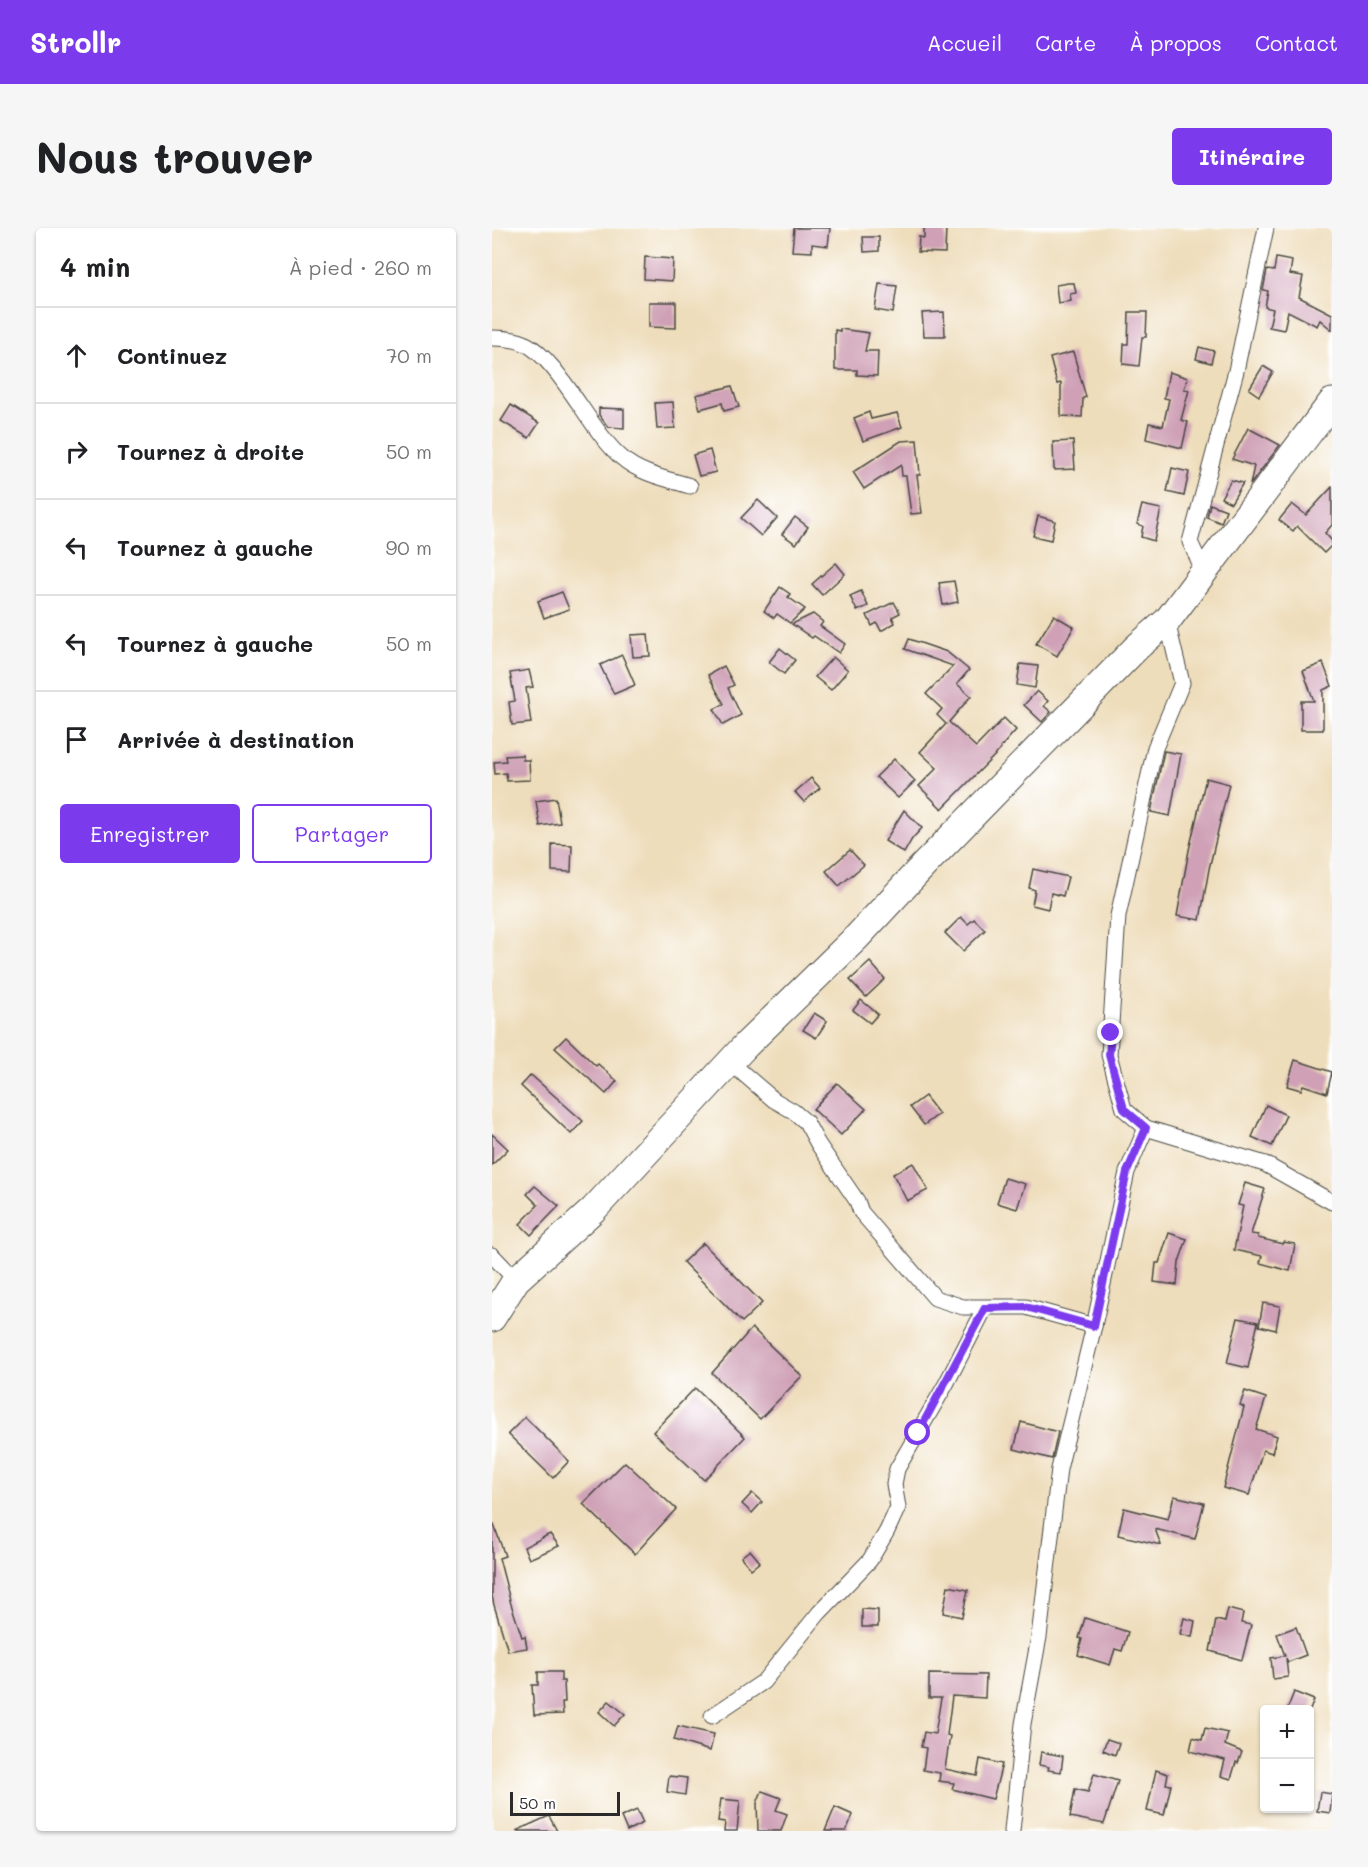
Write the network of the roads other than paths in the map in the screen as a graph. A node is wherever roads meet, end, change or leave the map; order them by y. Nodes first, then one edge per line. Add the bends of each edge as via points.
1 (1266, 228) edge
2 (492, 338) edge
3 (1332, 402) edge
4 (690, 486) dead end
5 (1204, 572) junction
6 (1167, 621) junction
7 (731, 1064) junction
8 (1146, 1128) junction
9 (1332, 1202) edge
10 (492, 1255) edge
11 (516, 1280) junction
12 (985, 1308) junction
13 (492, 1318) edge
14 (1094, 1326) junction
15 (712, 1716) dead end
16 (1012, 1831) edge

1 - 5 street via 1236,371 1190,542
2 - 4 street via 523,342 537,351 593,427 623,459 646,472
3 - 5 highway
5 - 6 highway
6 - 7 highway via 1137,647
6 - 8 street via 1182,683 1155,748 1118,916 1109,1055 1124,1109
7 - 11 highway via 593,1210
7 - 12 street via 806,1122 861,1212 935,1298 963,1307
8 - 9 street via 1265,1164
8 - 14 street via 1127,1172
10 - 11 street
11 - 13 highway
12 - 14 street via 1026,1307
12 - 15 street via 897,1469 894,1484 898,1507 870,1560 819,1613 763,1683
14 - 16 street via 1059,1469

